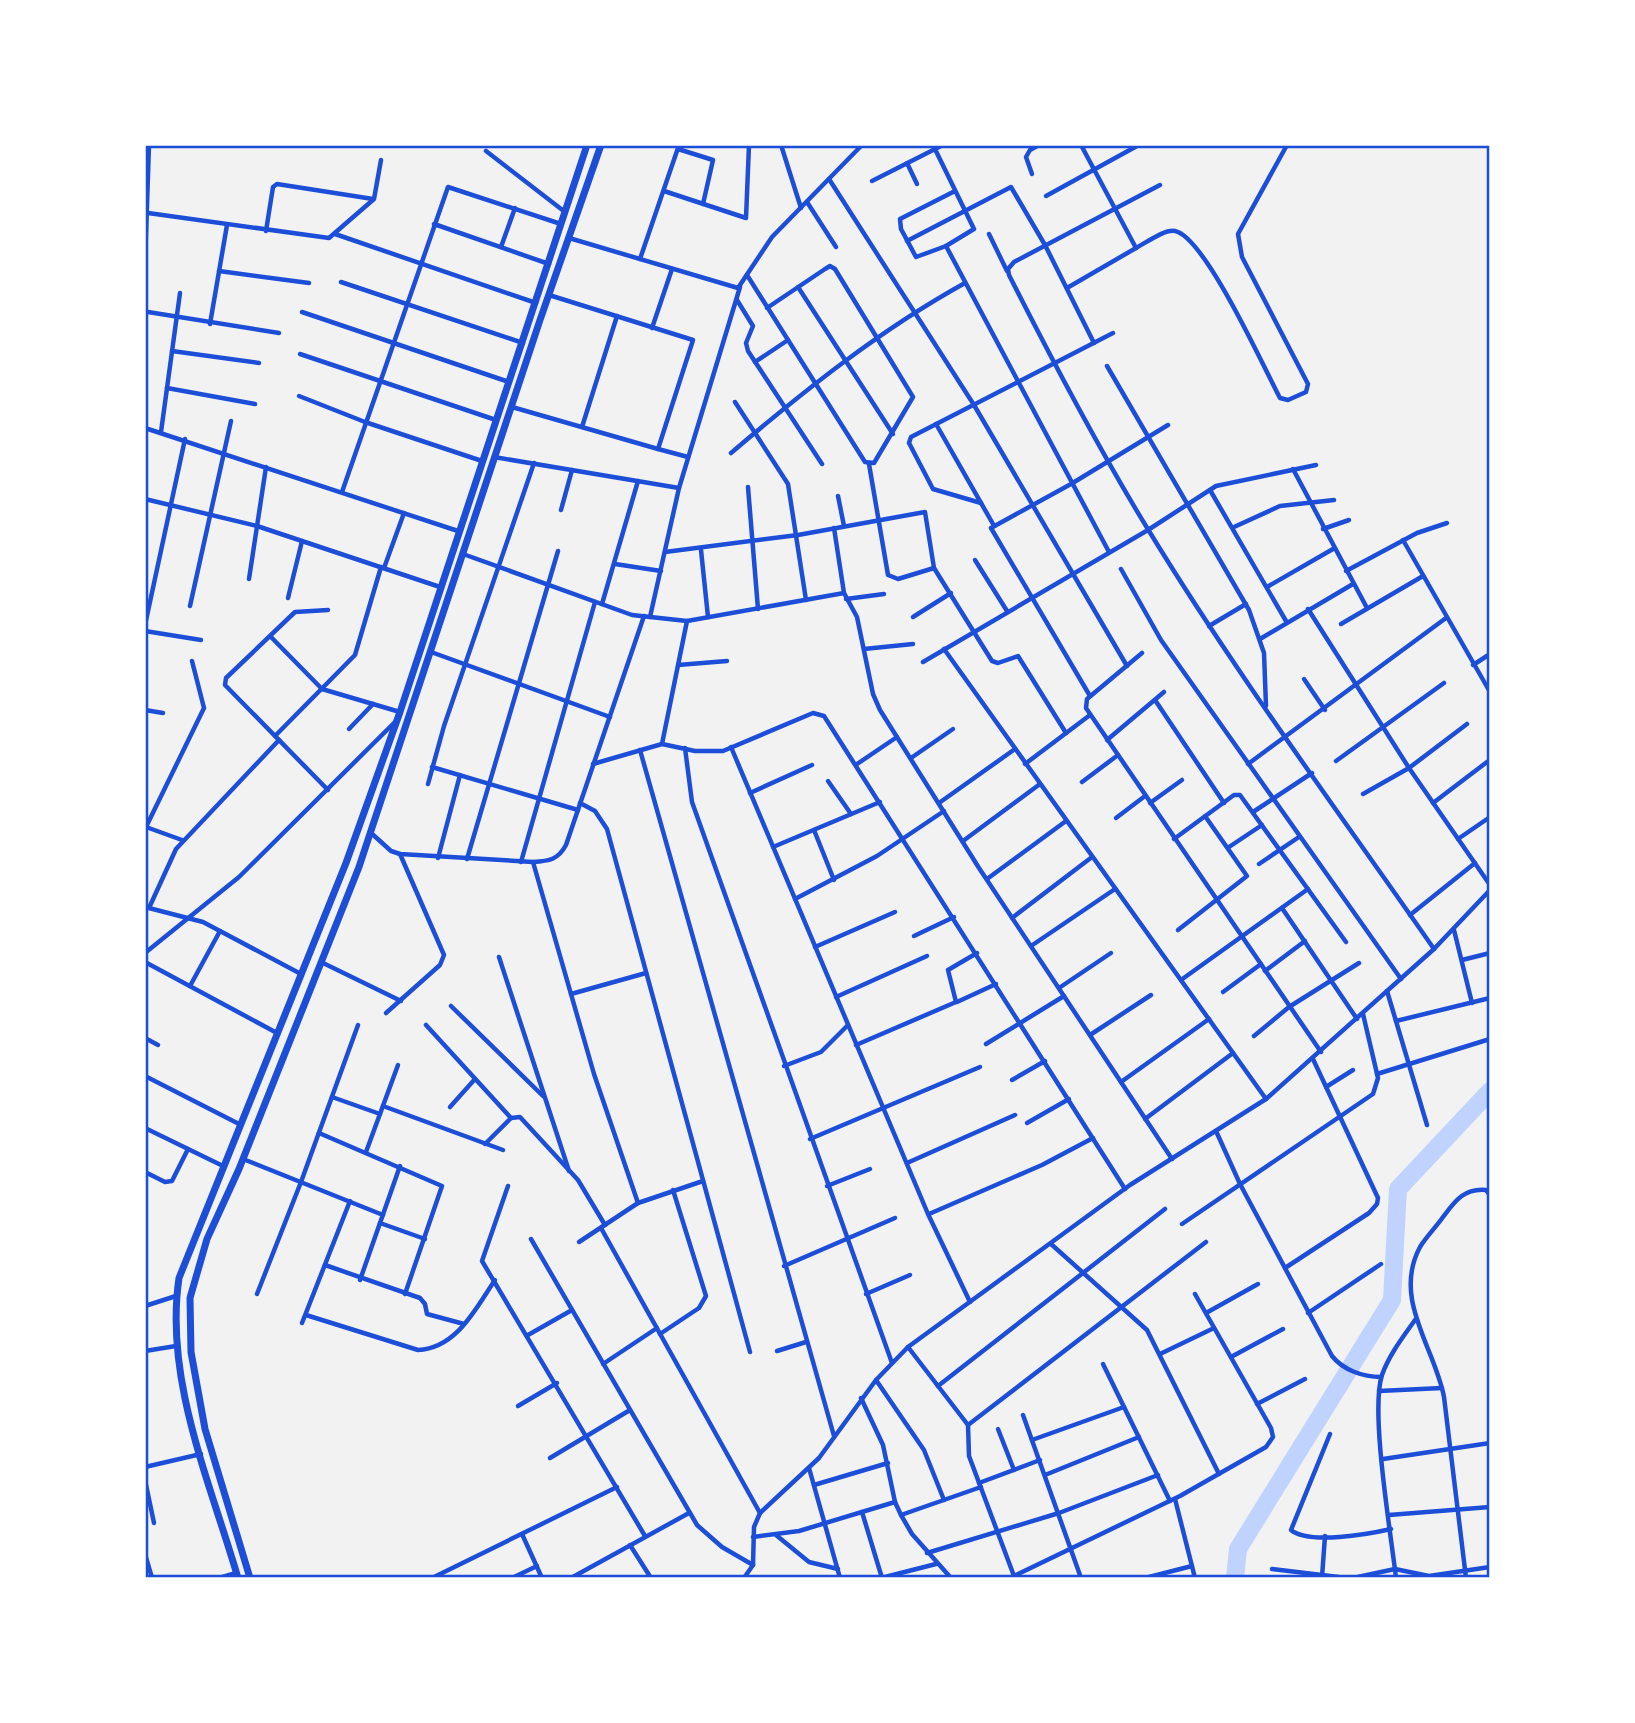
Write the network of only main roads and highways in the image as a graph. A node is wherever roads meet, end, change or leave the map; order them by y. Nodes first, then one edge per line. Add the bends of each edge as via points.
1 (587, 145) edge
2 (601, 145) edge
3 (383, 762) junction
4 (392, 766) junction
5 (237, 1575) edge
6 (250, 1578) edge

1 - 3 main road
2 - 4 main road
3 - 4 main road
3 - 5 main road via 190,1247 176,1296 176,1346
4 - 6 main road via 243,1159 207,1240 190,1298 191,1352 205,1429

